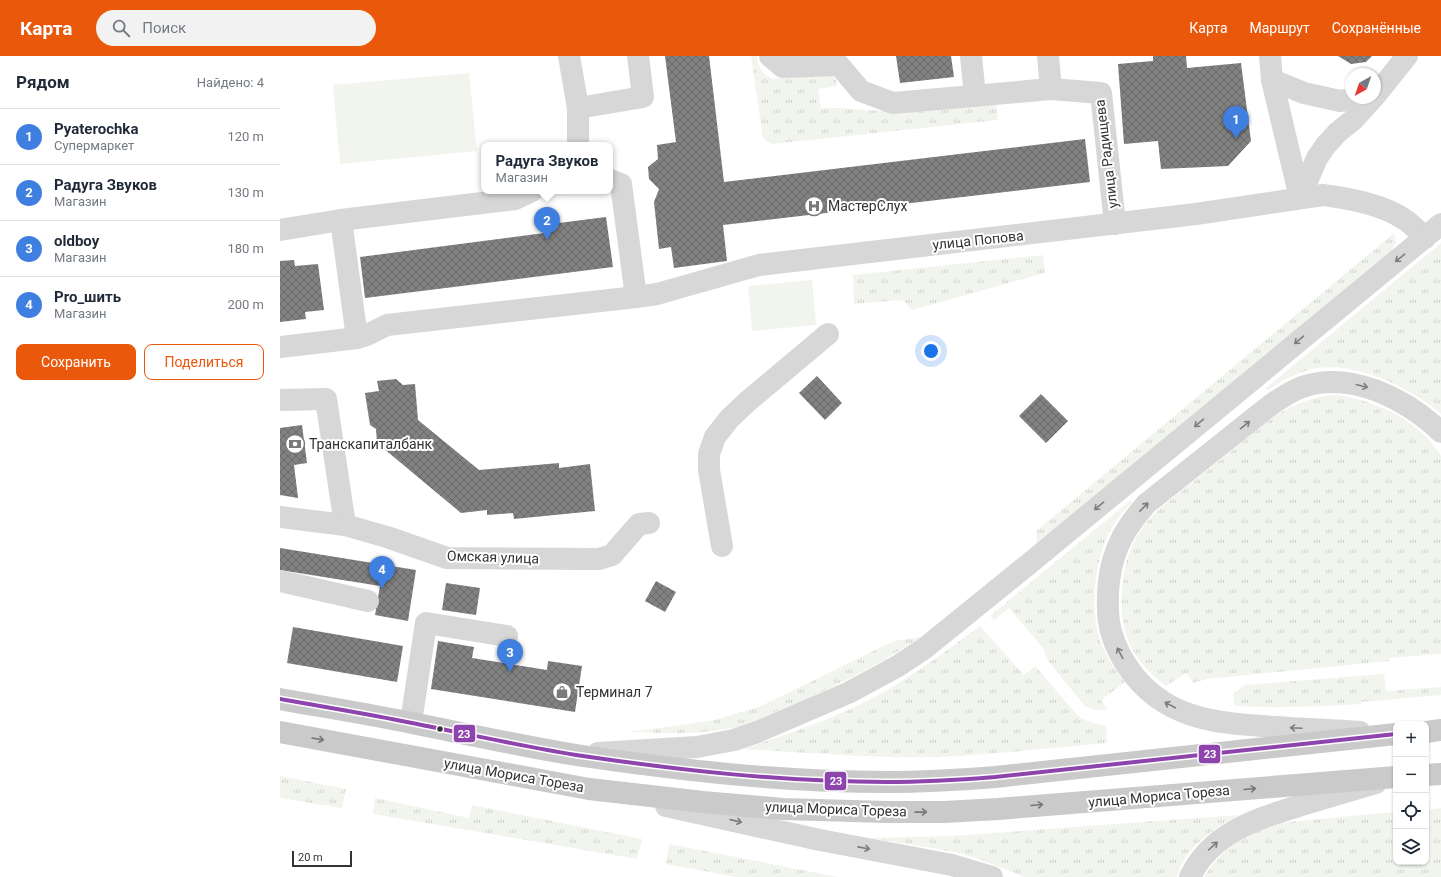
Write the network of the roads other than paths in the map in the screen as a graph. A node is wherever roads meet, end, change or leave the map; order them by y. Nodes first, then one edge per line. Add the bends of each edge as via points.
1 (569, 56) edge
2 (638, 56) edge
3 (770, 56) edge
4 (972, 56) edge
5 (1048, 56) edge
6 (1270, 56) edge
7 (1407, 56) edge
8 (1272, 80) junction
9 (1381, 88) edge
10 (1051, 89) junction
11 (975, 96) junction
12 (1345, 100) edge
13 (1368, 104) edge
14 (578, 108) junction
15 (578, 142) edge
16 (615, 182) edge
17 (526, 194) edge
18 (1300, 198) junction
19 (341, 220) junction
20 (1115, 224) junction
21 (280, 230) edge
22 (1433, 231) edge
23 (636, 297) junction
24 (828, 334) dead end
25 (357, 338) junction
26 (280, 346) edge
27 (280, 400) edge
28 (1441, 432) edge
29 (280, 517) edge
30 (649, 522) dead end
31 (345, 525) junction
32 (722, 546) dead end
33 (280, 581) edge
34 (368, 601) dead end
35 (507, 636) dead end
36 (280, 699) edge
37 (411, 722) junction
38 (1441, 730) edge
39 (280, 732) edge
40 (1429, 732) edge
41 (1393, 734) edge
42 (1363, 735) junction
43 (575, 754) junction
44 (1441, 774) edge
45 (1429, 775) edge
46 (1393, 778) edge
47 (1367, 783) junction
48 (589, 789) junction
49 (992, 877) edge
50 (1190, 877) edge

1 - 14 street
2 - 14 street via 643,97
3 - 11 street via 783,67 840,65 861,91 893,103
4 - 11 street
5 - 10 street
6 - 8 street
7 - 9 street
8 - 12 street via 1304,93
8 - 18 street
10 - 11 street
10 - 20 street, улица Радищева via 1101,93
13 - 18 street via 1326,145 1317,158
14 - 15 street
16 - 23 street
17 - 19 street via 515,199
18 - 20 street, улица Попова
18 - 22 street, улица Попова via 1323,195 1340,197 1368,204
19 - 21 street
19 - 25 street
20 - 23 street, улица Попова via 759,265 657,294
22 -> 43 street via 1030,563 925,648 898,666 848,693 734,740 697,747
23 - 25 street, улица Попова via 387,325
24 - 32 street via 747,402 715,437 709,454 709,470
25 - 26 street, улица Попова
27 - 31 street via 326,399
42 -> 28 street via 1232,724 1194,716 1165,703 1142,685 1114,643 1110,629 1107,592 1111,570 1123,536 1146,504 1285,394 1322,382 1351,383 1370,388 1411,408
29 - 31 street, Омская улица
30 - 31 street, Омская улица via 639,524 612,555 599,559 447,558
33 - 34 street
35 - 37 street via 426,623
36 - 37 main road, улица Мориса Тореза
37 - 43 main road, улица Мориса Тореза
38 - 40 main road
39 -> 48 main road, улица Мориса Тореза
41 - 42 main road, улица Мориса Тореза
42 - 43 main road, улица Мориса Тореза via 995,777 939,781 885,782 710,772
44 - 45 main road
46 - 47 main road, улица Мориса Тореза
48 -> 47 main road, улица Мориса Тореза via 783,809 944,812
50 -> 47 street via 1208,851 1240,827 1264,816
48 -> 49 street via 820,840 952,865

